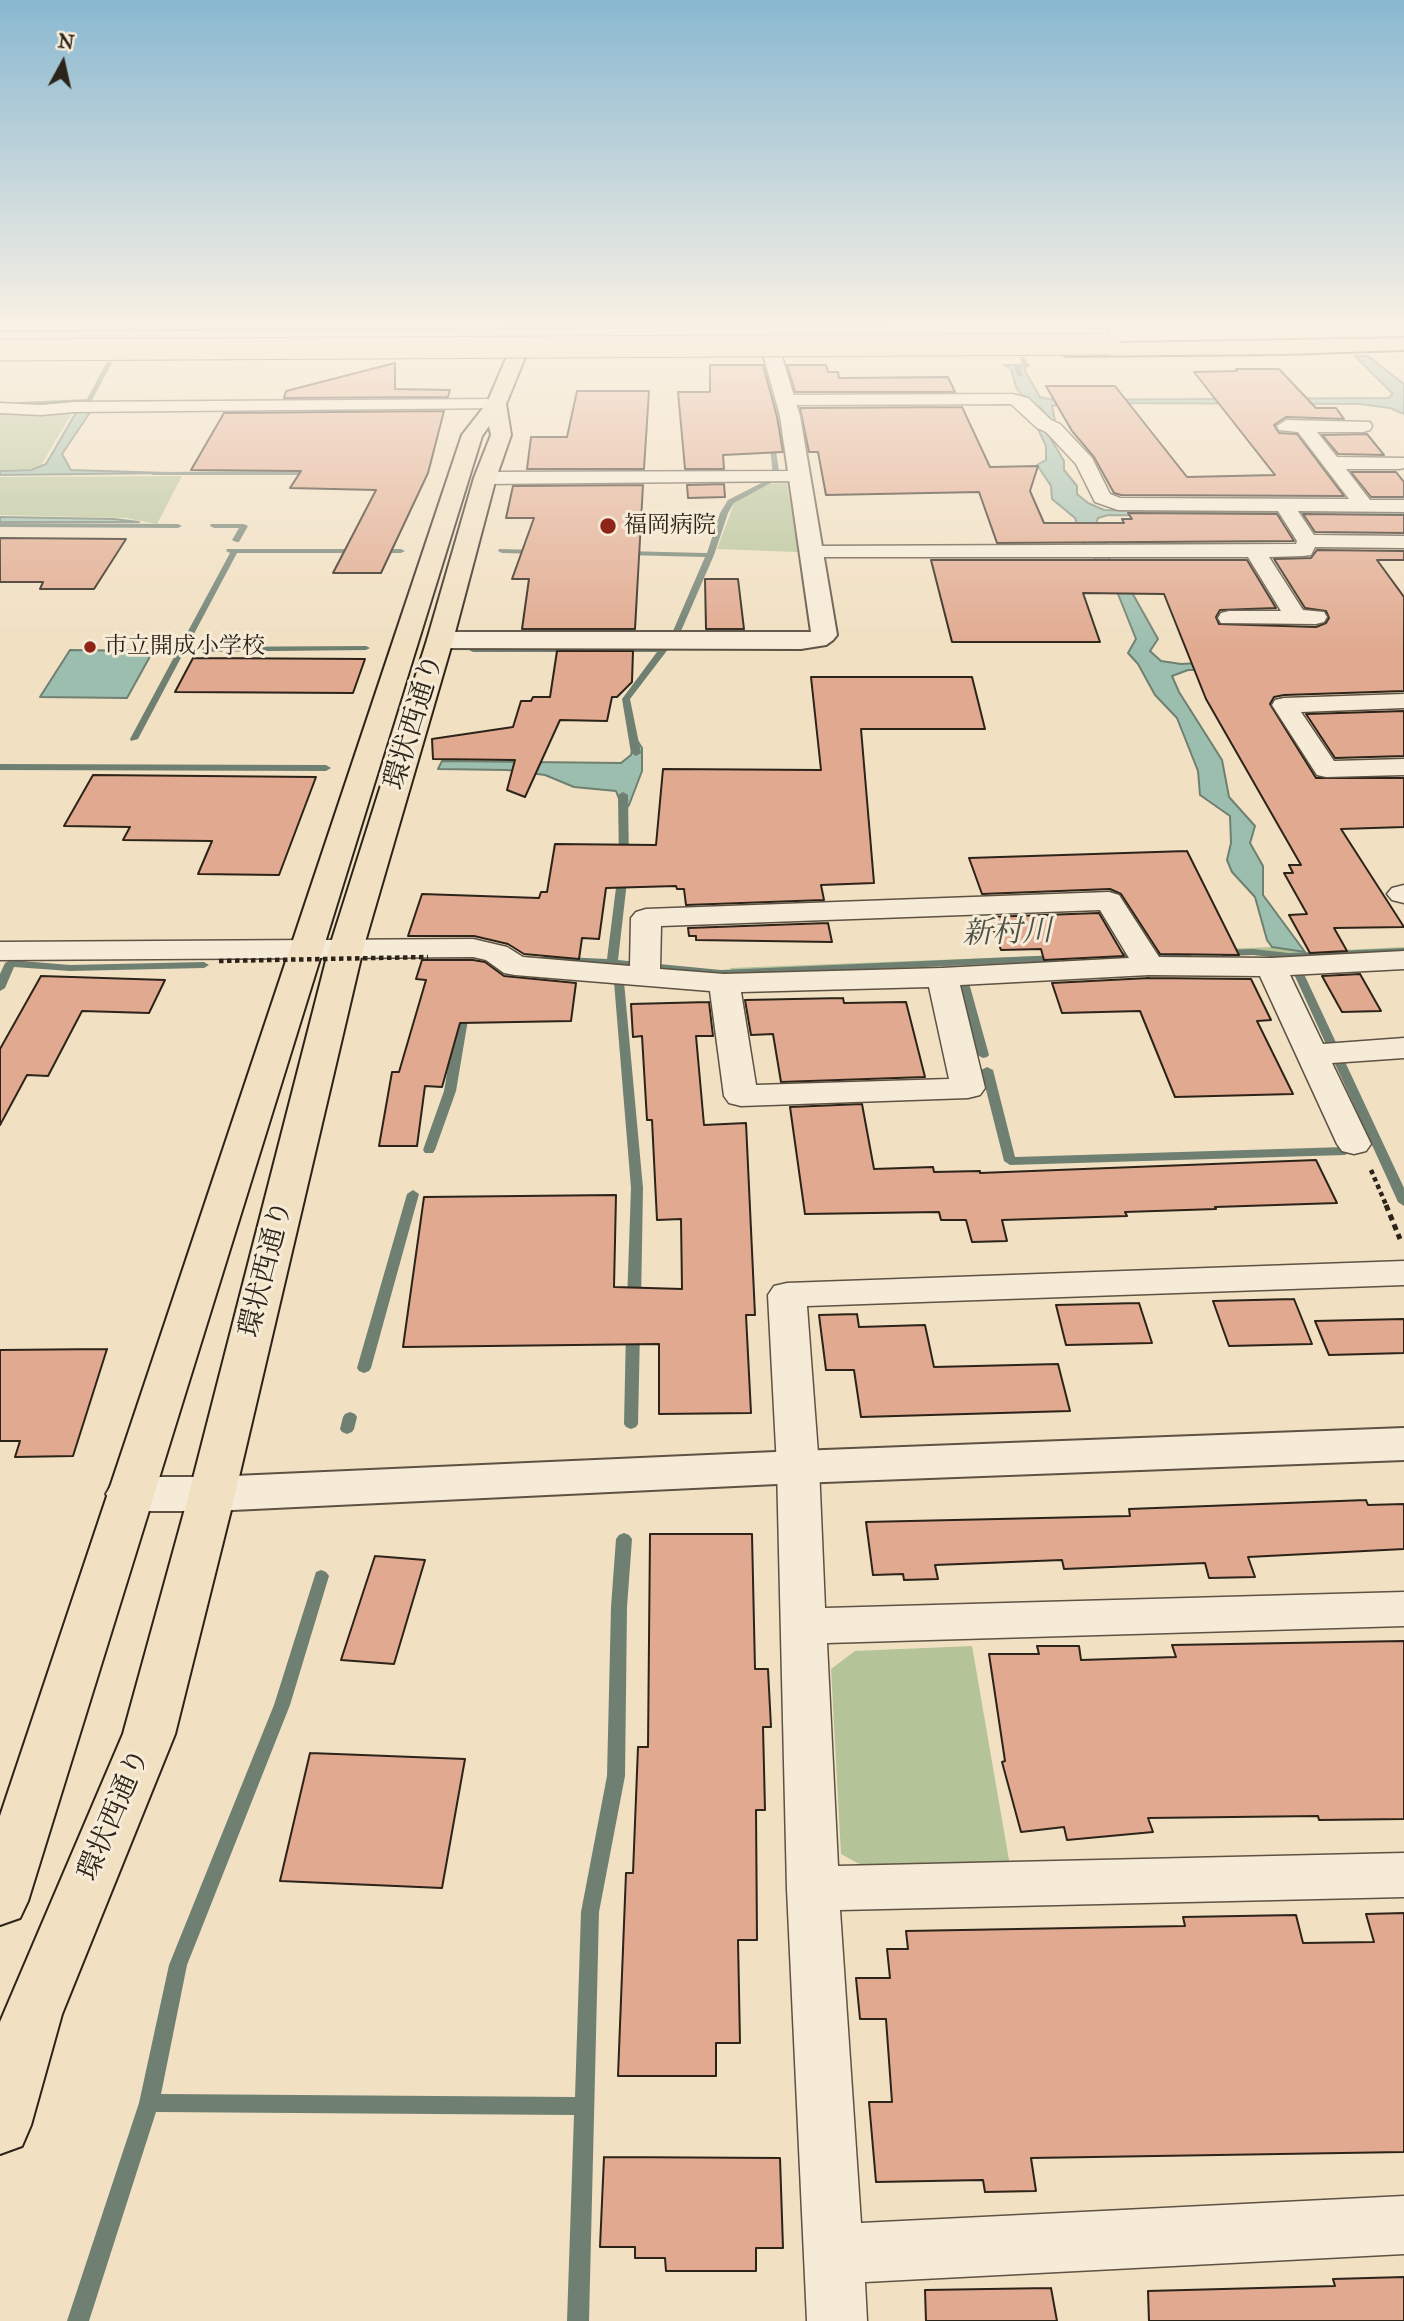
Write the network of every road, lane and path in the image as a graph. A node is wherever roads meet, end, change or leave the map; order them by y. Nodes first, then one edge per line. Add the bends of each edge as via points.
1 (473, 433) edge
2 (501, 433) edge
3 (790, 433) edge
4 (1057, 433) edge
5 (1309, 433) edge
6 (1331, 463) junction
7 (1399, 463) dead end
8 (793, 477) junction
9 (485, 478) junction
10 (1364, 506) junction
11 (1404, 506) edge
12 (1288, 511) junction
13 (1308, 541) junction
14 (1397, 542) edge
15 (1255, 551) junction
16 (811, 552) junction
17 (1404, 561) edge
18 (1229, 618) dead end
19 (440, 640) junction
20 (1404, 701) edge
21 (1404, 767) edge
22 (305, 949) junction
23 (346, 949) junction
24 (0, 951) edge
25 (428, 957) dead end
26 (1143, 957) junction
27 (1404, 960) edge
28 (219, 961) dead end
29 (1288, 966) junction
30 (633, 970) junction
31 (942, 978) junction
32 (724, 983) junction
33 (1404, 1048) edge
34 (1338, 1052) dead end
35 (1354, 1144) joint
36 (1404, 1249) edge
37 (1404, 1273) edge
38 (1404, 1444) edge
39 (798, 1467) junction
40 (130, 1494) junction
41 (212, 1494) junction
42 (1404, 1609) edge
43 (803, 1626) junction
44 (1404, 1875) edge
45 (813, 1889) junction
46 (0, 1901) edge
47 (0, 2125) edge
48 (1404, 2225) edge
49 (834, 2254) junction
50 (837, 2321) edge

1 - 22 highway, 環状西通り
2 - 9 highway, 環状西通り
3 - 8 street
4 - 12 street via 1085,461 1102,498 1118,504
5 - 6 street
6 - 7 street
6 - 10 street
8 - 9 street
8 - 16 street
9 - 19 highway, 環状西通り
10 - 11 street
10 - 12 street
12 - 13 street
13 - 14 street
13 - 15 street via 1303,550
14 - 17 street
15 - 16 street
15 - 18 street via 1306,617
16 - 19 street via 824,635 817,640
19 - 23 highway, 環状西通り
20 - 21 street via 1284,705 1326,768
22 - 23 street
22 - 24 street
22 - 40 highway, 環状西通り
23 - 30 street via 473,948 506,959
23 - 41 highway, 環状西通り
25 - 28 path, bridge
26 - 29 street
26 - 30 street via 1109,901 646,918
26 - 31 street
27 - 29 street
29 - 35 street
30 - 32 street
31 - 32 street
31 - 32 street via 968,1088 741,1096
33 - 34 street
35 - 36 path via 1364,1152
37 - 39 street via 787,1295
38 - 39 street
39 - 41 street
39 - 43 street
40 - 41 street
40 - 46 highway, 環状西通り
41 - 47 highway, 環状西通り via 149,1734 32,2014
42 - 43 street
43 - 45 street
44 - 45 street
45 - 49 street
48 - 49 street
49 - 50 street

